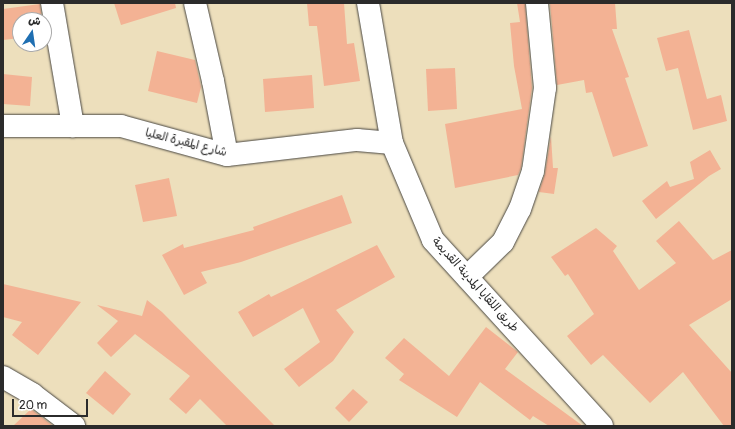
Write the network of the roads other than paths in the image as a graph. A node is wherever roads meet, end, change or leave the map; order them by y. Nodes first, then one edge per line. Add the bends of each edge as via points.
1 (52, 3) edge
2 (195, 3) edge
3 (368, 3) edge
4 (537, 3) edge
5 (3, 126) edge
6 (73, 126) junction
7 (392, 143) junction
8 (227, 155) junction
9 (467, 277) junction
10 (3, 377) edge
11 (74, 426) edge
12 (602, 426) edge

1 - 6 street
2 - 8 street
3 - 7 street, طريق اللقايا المدينة القديمة
4 - 9 street via 545,88 533,171 520,209 503,242
5 - 6 street, شارع المقبرة العليا
6 - 8 street, شارع المقبرة العليا via 121,126
7 - 8 street, شارع المقبرة العليا via 357,140
7 - 9 street, طريق اللقايا المدينة القديمة via 433,240
9 - 12 street, طريق اللقايا المدينة القديمة
10 - 11 street via 32,394

